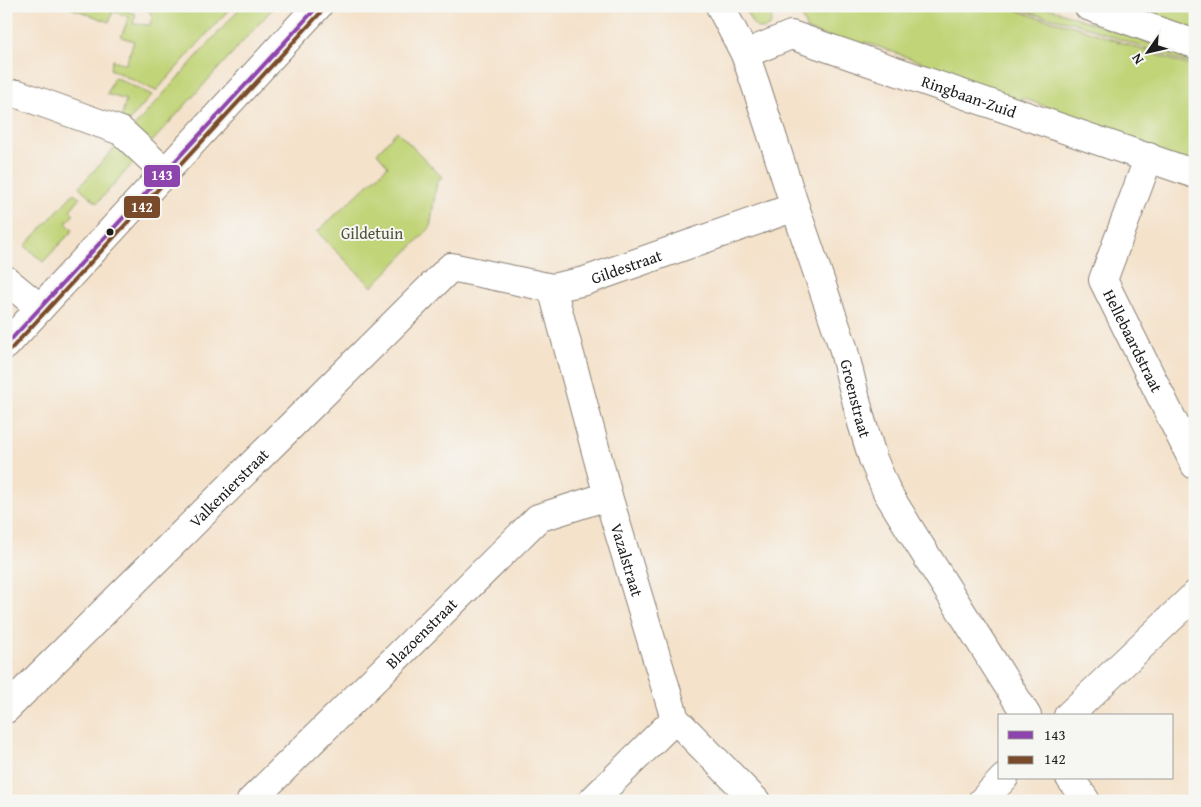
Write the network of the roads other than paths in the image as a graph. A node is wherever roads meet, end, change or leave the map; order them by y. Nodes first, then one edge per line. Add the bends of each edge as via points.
1 (318, 6) edge
2 (701, 6) edge
3 (720, 6) edge
4 (735, 6) edge
5 (1088, 6) edge
6 (1195, 44) edge
7 (744, 54) junction
8 (18, 94) dead end
9 (1150, 157) junction
10 (165, 172) junction
11 (1195, 174) edge
12 (795, 207) junction
13 (451, 267) joint
14 (6, 280) edge
15 (552, 288) junction
16 (40, 308) junction
17 (6, 345) edge
18 (1188, 436) edge
19 (1195, 465) edge
20 (608, 496) junction
21 (1195, 595) edge
22 (6, 709) edge
23 (1026, 714) edge
24 (1070, 714) edge
25 (675, 719) junction
26 (1002, 780) edge
27 (1071, 780) edge
28 (251, 801) edge
29 (592, 801) edge
30 (756, 801) edge
31 (982, 801) edge
32 (1086, 801) edge

1 - 10 street
2 - 7 street
3 - 7 street
4 - 7 street
5 - 6 street
7 - 9 street, Ringbaan-Zuid via 791,35
7 - 12 street, Groenstraat
8 - 10 street via 120,131
9 - 11 street, Ringbaan-Zuid
9 - 18 street, Hellebaardstraat via 1103,280
10 - 16 street
12 - 15 street, Gildestraat via 585,281
12 - 23 street, Groenstraat via 843,347 872,459 914,536
13 - 15 street, Gildestraat
13 - 22 street, Valkenierstraat
14 - 16 street
15 - 20 street, Vazalstraat
16 - 17 street
18 - 19 street, Hellebaardstraat
20 - 25 street, Vazalstraat
20 - 28 street, Blazoenstraat via 538,518
21 - 24 street
25 - 29 street
25 - 30 street, Vazalstraat
26 - 31 street
27 - 32 street

